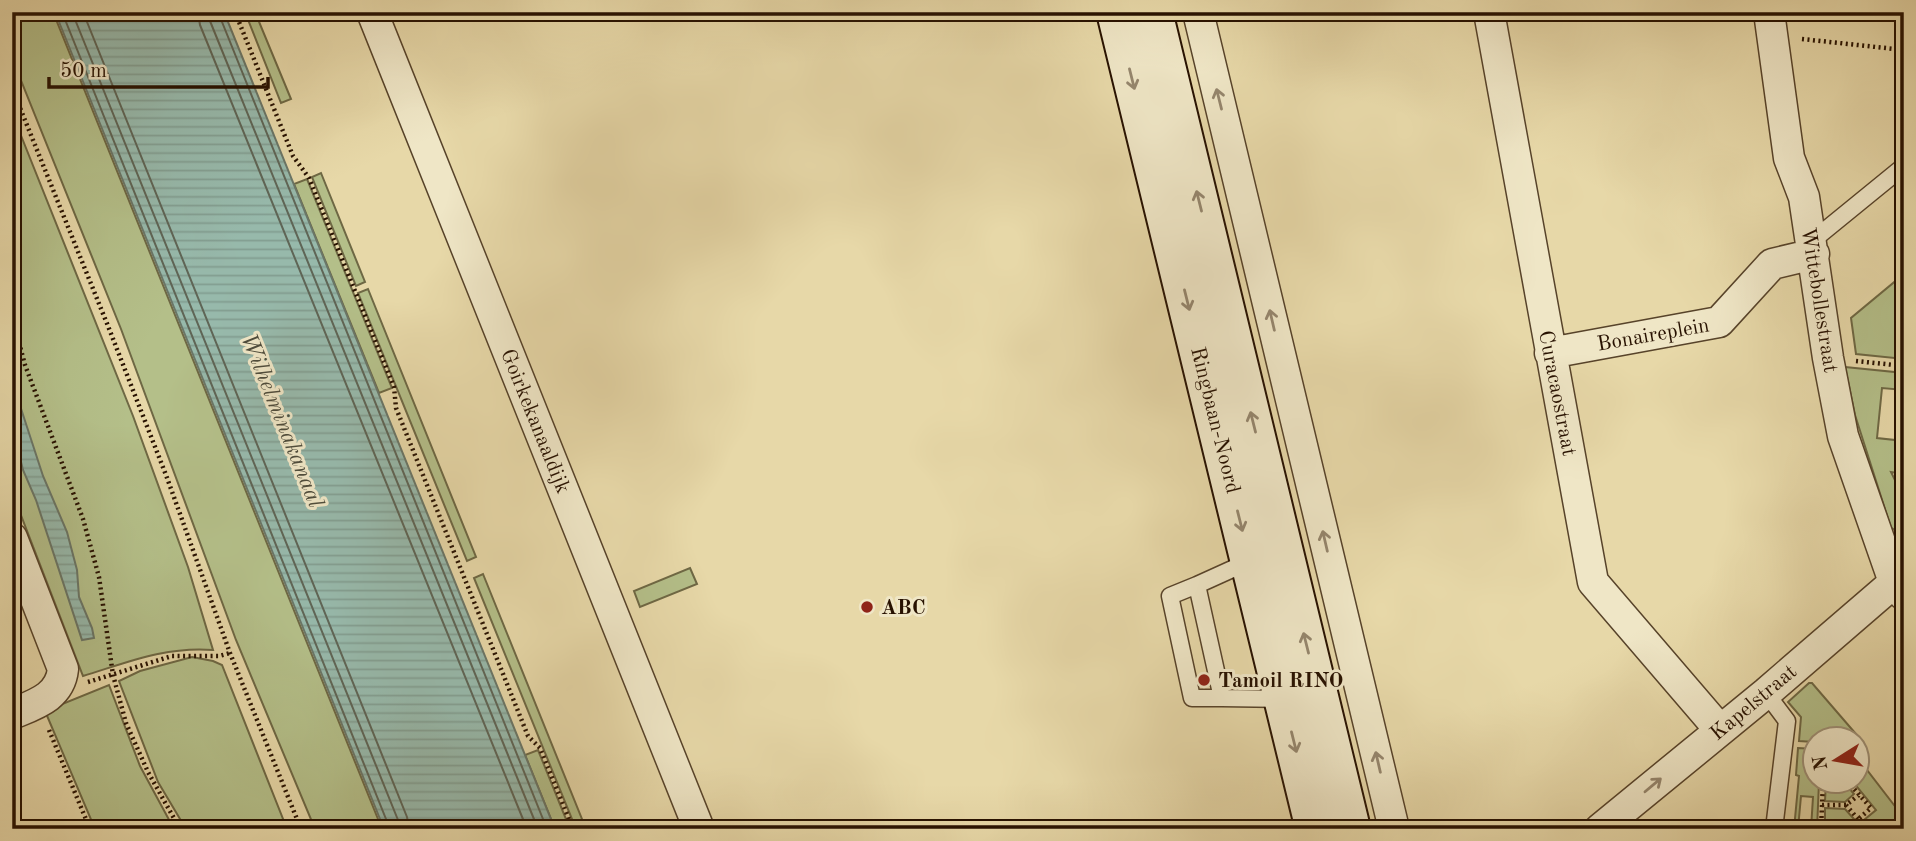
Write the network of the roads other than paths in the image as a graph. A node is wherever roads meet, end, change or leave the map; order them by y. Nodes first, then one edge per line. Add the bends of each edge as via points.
1 (372, 12) edge
2 (1116, 12) edge
3 (1153, 12) edge
4 (1198, 12) edge
5 (1489, 12) edge
6 (1769, 12) edge
7 (1904, 166) edge
8 (1813, 248) junction
9 (1550, 353) junction
10 (12, 538) edge
11 (1250, 561) junction
12 (1900, 583) edge
13 (1197, 585) junction
14 (1766, 693) junction
15 (1222, 698) junction
16 (1283, 699) junction
17 (25, 709) edge
18 (1720, 730) junction
19 (699, 829) edge
20 (1315, 829) edge
21 (1350, 829) edge
22 (1394, 829) edge
23 (1600, 829) edge
24 (1774, 829) edge

1 - 19 street, Goirkekanaaldijk
2 -> 11 main road, Ringbaan-Noord
21 -> 3 main road, Ringbaan-Noord
22 -> 4 street
5 - 9 street, Curacaostraat
6 - 8 street, Wittebollestraat via 1789,158 1804,197
7 - 8 lane
8 - 9 street, Bonaireplein via 1772,264 1719,322
8 - 12 street, Wittebollestraat via 1843,436
9 - 18 street, Curacaostraat via 1593,582
10 - 17 street via 63,669 53,694
11 - 13 lane
11 - 16 main road, Ringbaan-Noord
12 - 14 street, Kapelstraat
13 - 15 lane
13 - 15 lane via 1170,596 1192,698
14 - 18 street, Kapelstraat
14 - 24 lane via 1787,721
15 - 16 lane
16 -> 20 main road, Ringbaan-Noord
23 -> 18 street, Kapelstraat

